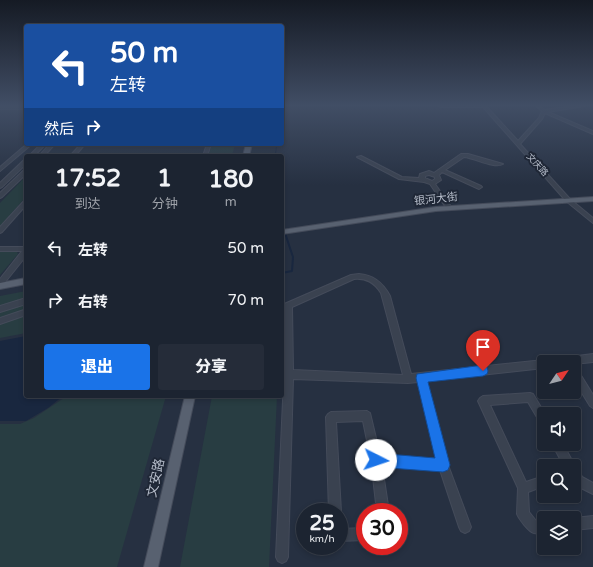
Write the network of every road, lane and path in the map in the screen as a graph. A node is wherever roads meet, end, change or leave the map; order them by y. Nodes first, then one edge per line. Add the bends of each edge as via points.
1 (508, 132) edge
2 (528, 132) edge
3 (518, 144) junction
4 (28, 146) edge
5 (42, 146) edge
6 (51, 146) edge
7 (81, 146) edge
8 (33, 154) edge
9 (43, 154) edge
10 (74, 154) edge
11 (359, 157) dead end
12 (24, 163) edge
13 (501, 164) dead end
14 (0, 170) edge
15 (441, 170) junction
16 (24, 173) edge
17 (435, 175) junction
18 (424, 180) junction
19 (432, 183) junction
20 (0, 186) edge
21 (479, 187) dead end
22 (0, 196) edge
23 (593, 199) edge
24 (568, 200) junction
25 (24, 204) edge
26 (449, 208) junction
27 (593, 221) edge
28 (0, 231) edge
29 (284, 232) edge
30 (0, 249) edge
31 (24, 250) edge
32 (24, 253) edge
33 (24, 281) edge
34 (0, 285) edge
35 (24, 302) edge
36 (285, 307) edge
37 (0, 309) edge
38 (24, 313) dead end
39 (0, 321) edge
40 (593, 358) edge
41 (581, 360) edge
42 (537, 365) edge
43 (286, 374) edge
44 (421, 378) junction
45 (408, 379) junction
46 (581, 383) edge
47 (190, 398) edge
48 (593, 403) edge
49 (537, 409) edge
50 (376, 460) junction
51 (443, 465) junction
52 (581, 482) edge
53 (537, 483) edge
54 (522, 488) junction
55 (593, 489) edge
56 (335, 503) edge
57 (382, 503) edge
58 (593, 522) edge
59 (581, 523) edge
60 (465, 527) dead end
61 (537, 528) edge
62 (282, 557) dead end
63 (150, 567) edge

1 - 3 street, 文庆路
2 - 3 street
3 - 24 street, 文庆路
4 - 14 street
5 - 8 street
6 - 9 street
7 - 10 street
11 - 18 street via 401,178
12 - 20 street
13 - 15 street via 490,164 470,155 463,155
15 - 17 street
15 - 21 street
16 - 22 street
17 - 18 street via 422,175
17 - 19 street via 439,179
18 - 19 street
19 - 26 street
23 - 24 main road, 银河大街
24 - 26 main road, 银河大街
24 - 27 street, 文庆路
25 - 28 street
26 - 29 main road, 银河大街
30 - 31 street
32 - 34 street
33 - 34 main road
35 - 37 street
36 - 43 street
36 - 45 street via 353,277 362,275 372,279 382,286 386,296
38 - 39 street
40 - 41 street
42 - 44 street
43 - 45 street
43 - 62 street
44 - 45 street
44 - 51 street
46 - 48 street
47 - 63 main road, 文安路
49 - 54 street via 530,397 483,401
50 - 51 street
50 - 56 street via 367,416 331,417
50 - 57 street
51 - 60 street
52 - 55 street
53 - 54 street
54 - 61 street via 523,514
58 - 59 street

